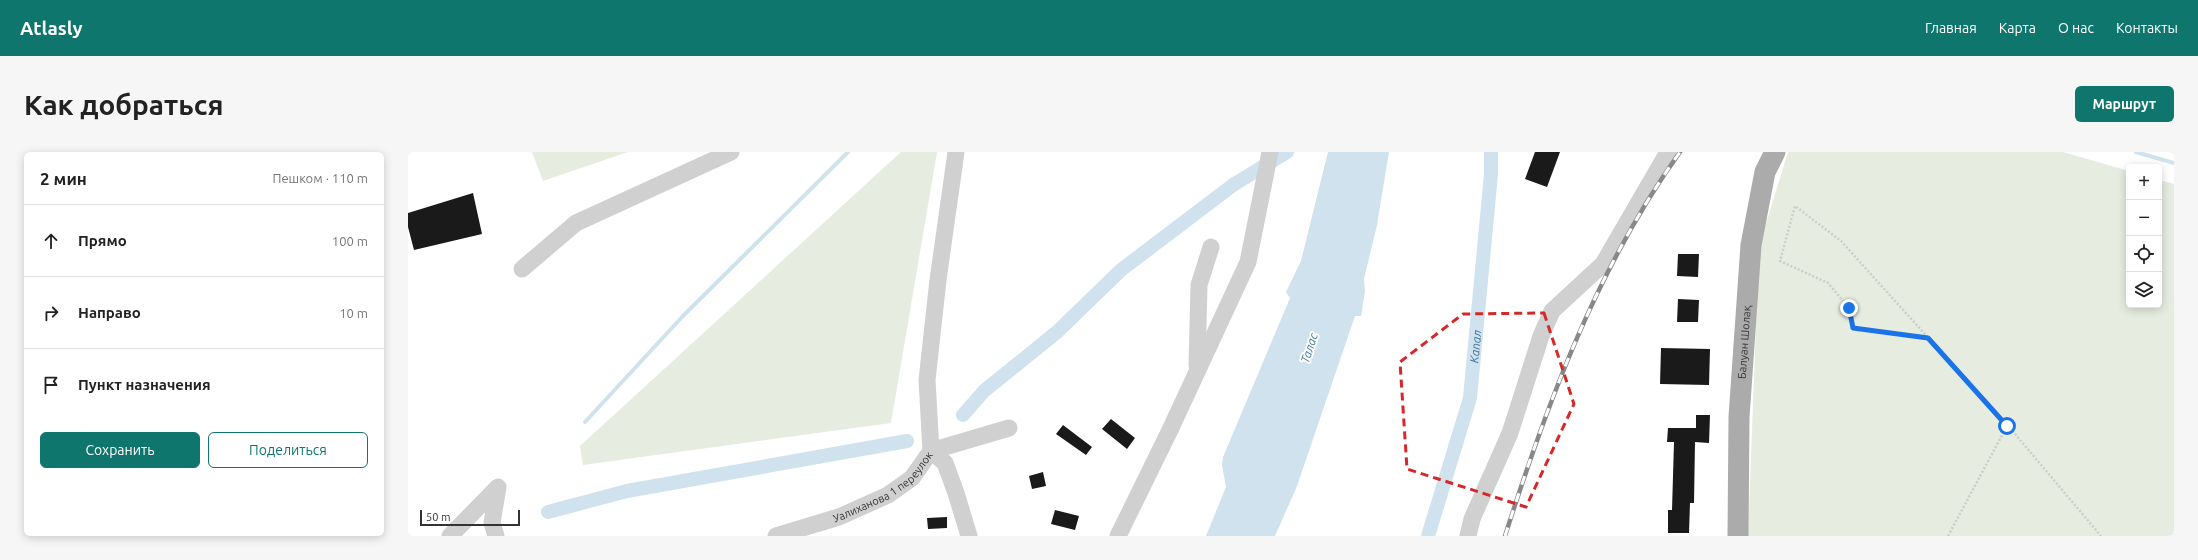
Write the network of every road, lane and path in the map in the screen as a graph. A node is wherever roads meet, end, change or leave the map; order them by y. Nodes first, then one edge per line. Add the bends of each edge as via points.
1 (731, 152) edge
2 (956, 152) edge
3 (1270, 152) edge
4 (1668, 152) edge
5 (1775, 152) edge
6 (1211, 247) dead end
7 (522, 269) dead end
8 (1928, 338) junction
9 (1197, 372) junction
10 (2007, 426) junction
11 (1009, 428) dead end
12 (931, 450) junction
13 (450, 536) edge
14 (496, 536) edge
15 (776, 536) edge
16 (969, 536) edge
17 (1118, 536) edge
18 (1468, 536) edge
19 (1738, 536) edge
20 (1948, 536) edge
21 (2102, 536) edge

1 - 7 street via 576,223
2 - 12 street via 927,380
3 - 9 street via 1248,262
4 - 18 street via 1603,264 1552,311 1541,336 1510,433 1472,519
5 - 19 main road, Балуан Шолақ via 1765,172 1751,245 1739,417
6 - 9 street via 1199,285
8 - 8 path via 1853,328 1849,308 1828,283 1780,261 1795,206 1841,241
8 - 10 path
9 - 17 street
10 - 20 path
10 - 21 path
11 - 12 street, Уалиханова 1 переулок
12 - 15 street, Уалиханова 1 переулок via 912,478 888,494 839,517
12 - 16 street via 945,463
13 - 14 street via 498,487 492,523

